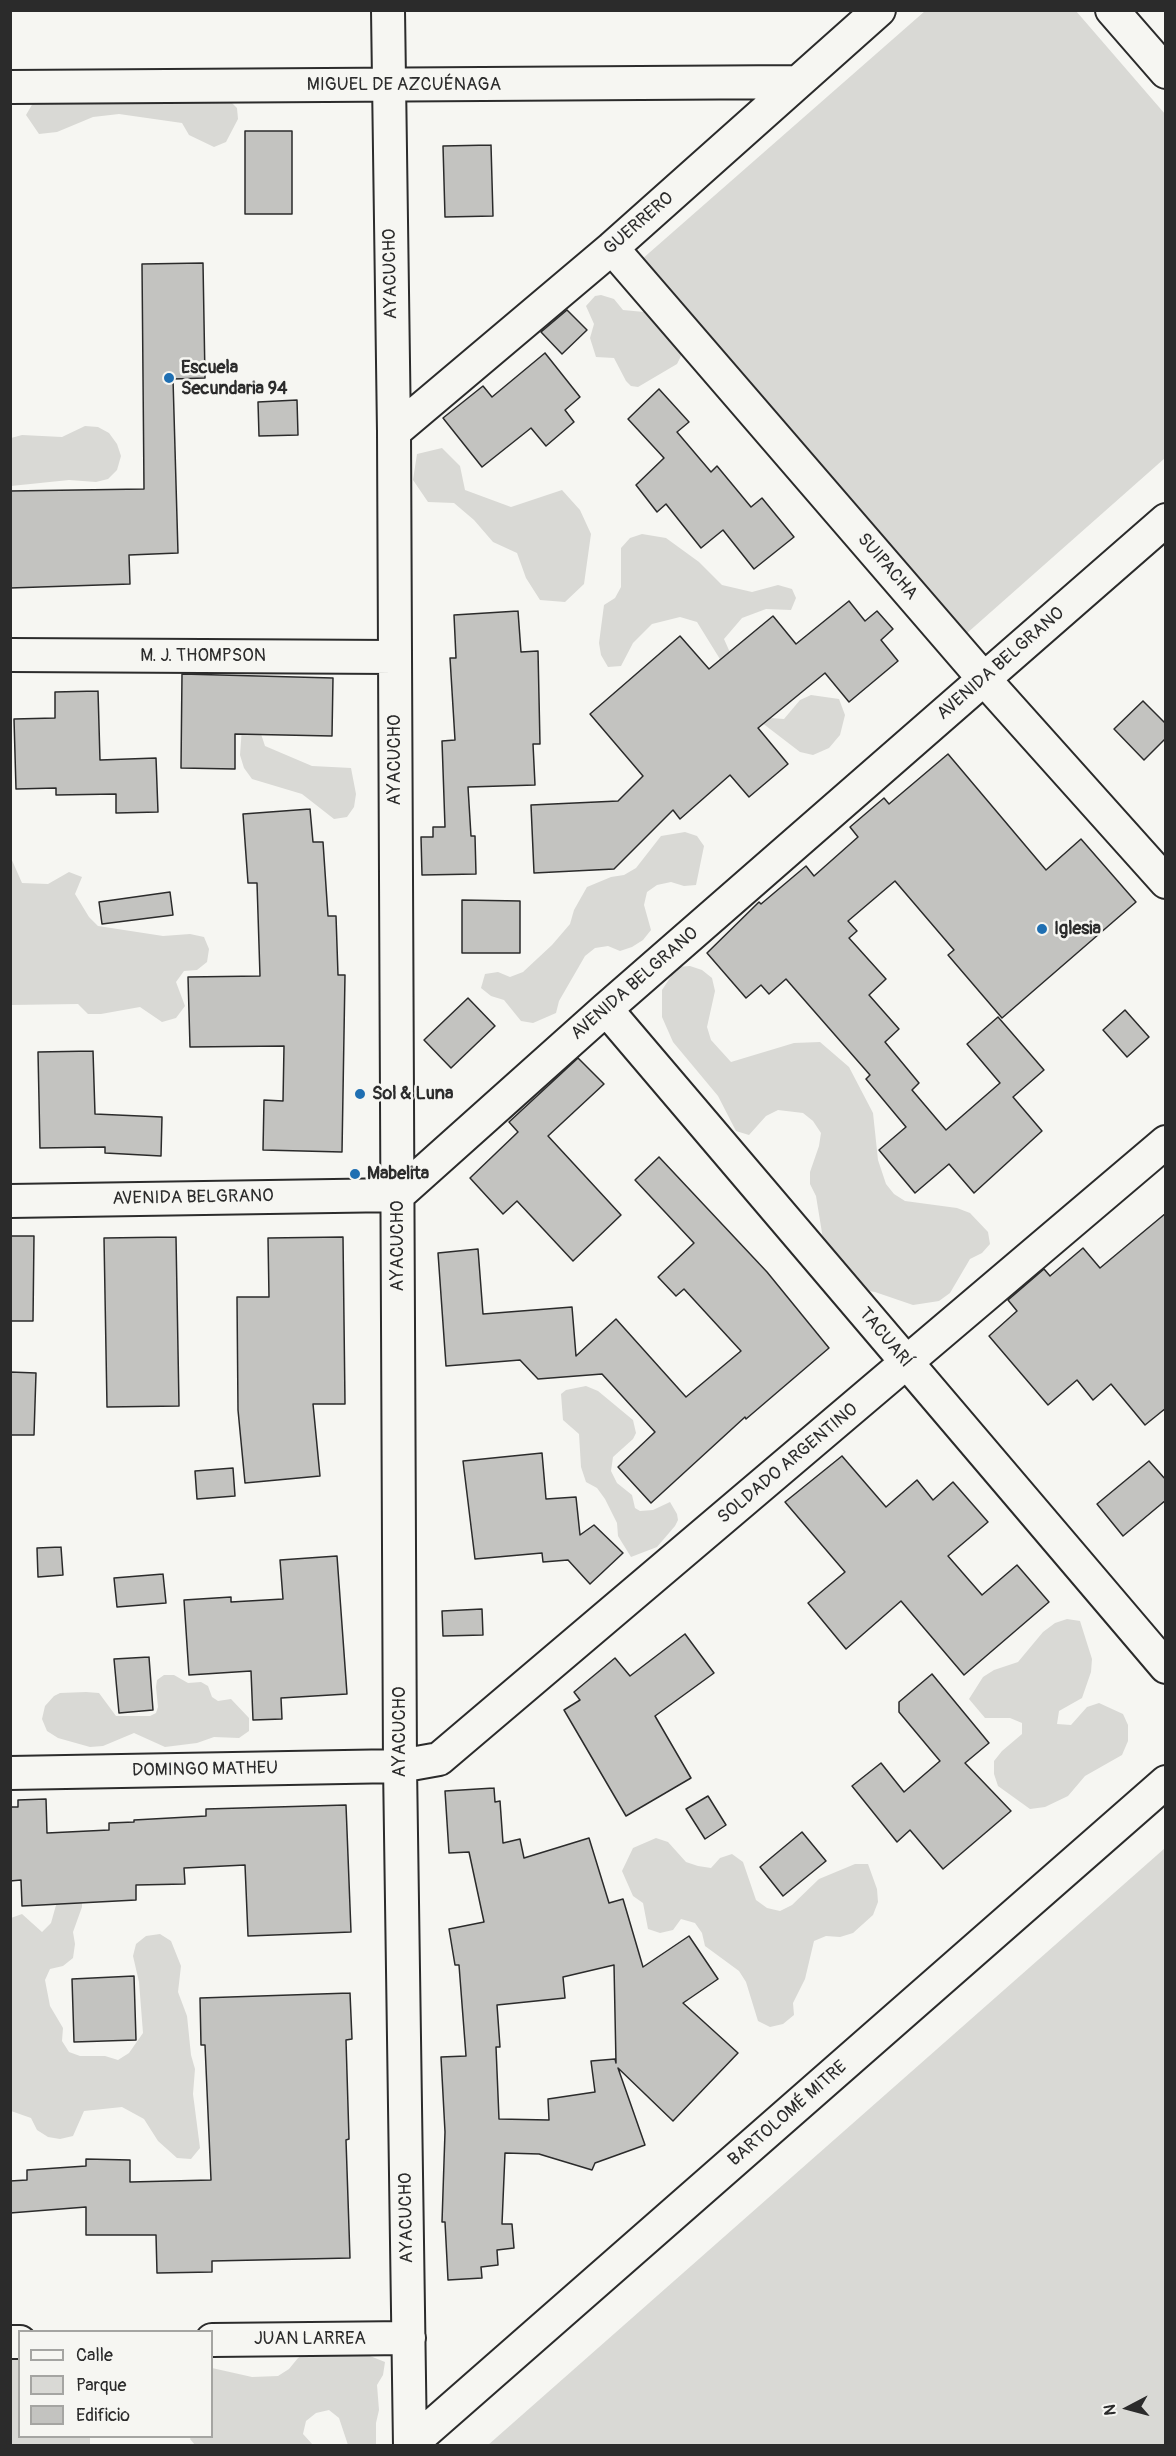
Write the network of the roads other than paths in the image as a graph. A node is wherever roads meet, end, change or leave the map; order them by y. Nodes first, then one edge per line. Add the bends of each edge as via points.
1 (388, 10) edge
2 (879, 10) edge
3 (1112, 10) edge
4 (1166, 72) edge
5 (798, 82) junction
6 (388, 85) junction
7 (10, 87) edge
8 (612, 248) junction
9 (394, 432) junction
10 (1166, 520) edge
11 (10, 655) edge
12 (395, 657) junction
13 (984, 679) junction
14 (1166, 882) edge
15 (606, 1009) junction
16 (1166, 1142) edge
17 (398, 1195) junction
18 (10, 1201) edge
19 (907, 1363) junction
20 (1166, 1667) edge
21 (400, 1766) junction
22 (10, 1773) edge
23 (1166, 1782) edge
24 (409, 2338) junction
25 (213, 2340) edge
26 (410, 2445) edge

1 - 6 street, AYACUCHO
2 - 5 street, GUERRERO
3 - 4 street
5 - 6 street, MIGUEL DE AZCUÉNAGA
5 - 8 street, GUERRERO
6 - 7 street, MIGUEL DE AZCUÉNAGA
6 - 9 street, AYACUCHO
8 - 9 street, GUERRERO
8 - 13 street, SUIPACHA
9 - 12 street, AYACUCHO
10 - 13 street, AVENIDA BELGRANO
11 - 12 street, M. J. THOMPSON
12 - 17 street, AYACUCHO
13 - 14 street, SUIPACHA
13 - 15 street, AVENIDA BELGRANO
15 - 17 street, AVENIDA BELGRANO
15 - 19 street, TACUARÍ
16 - 19 street, SOLDADO ARGENTINO
17 - 18 street, AVENIDA BELGRANO
17 - 21 street, AYACUCHO
19 - 20 street, TACUARÍ
19 - 21 street, SOLDADO ARGENTINO via 439,1759
21 - 22 street, DOMINGO MATHEU
21 - 24 street, AYACUCHO
23 - 26 street, BARTOLOMÉ MITRE
24 - 25 street, JUAN LARREA
24 - 26 street, AYACUCHO

